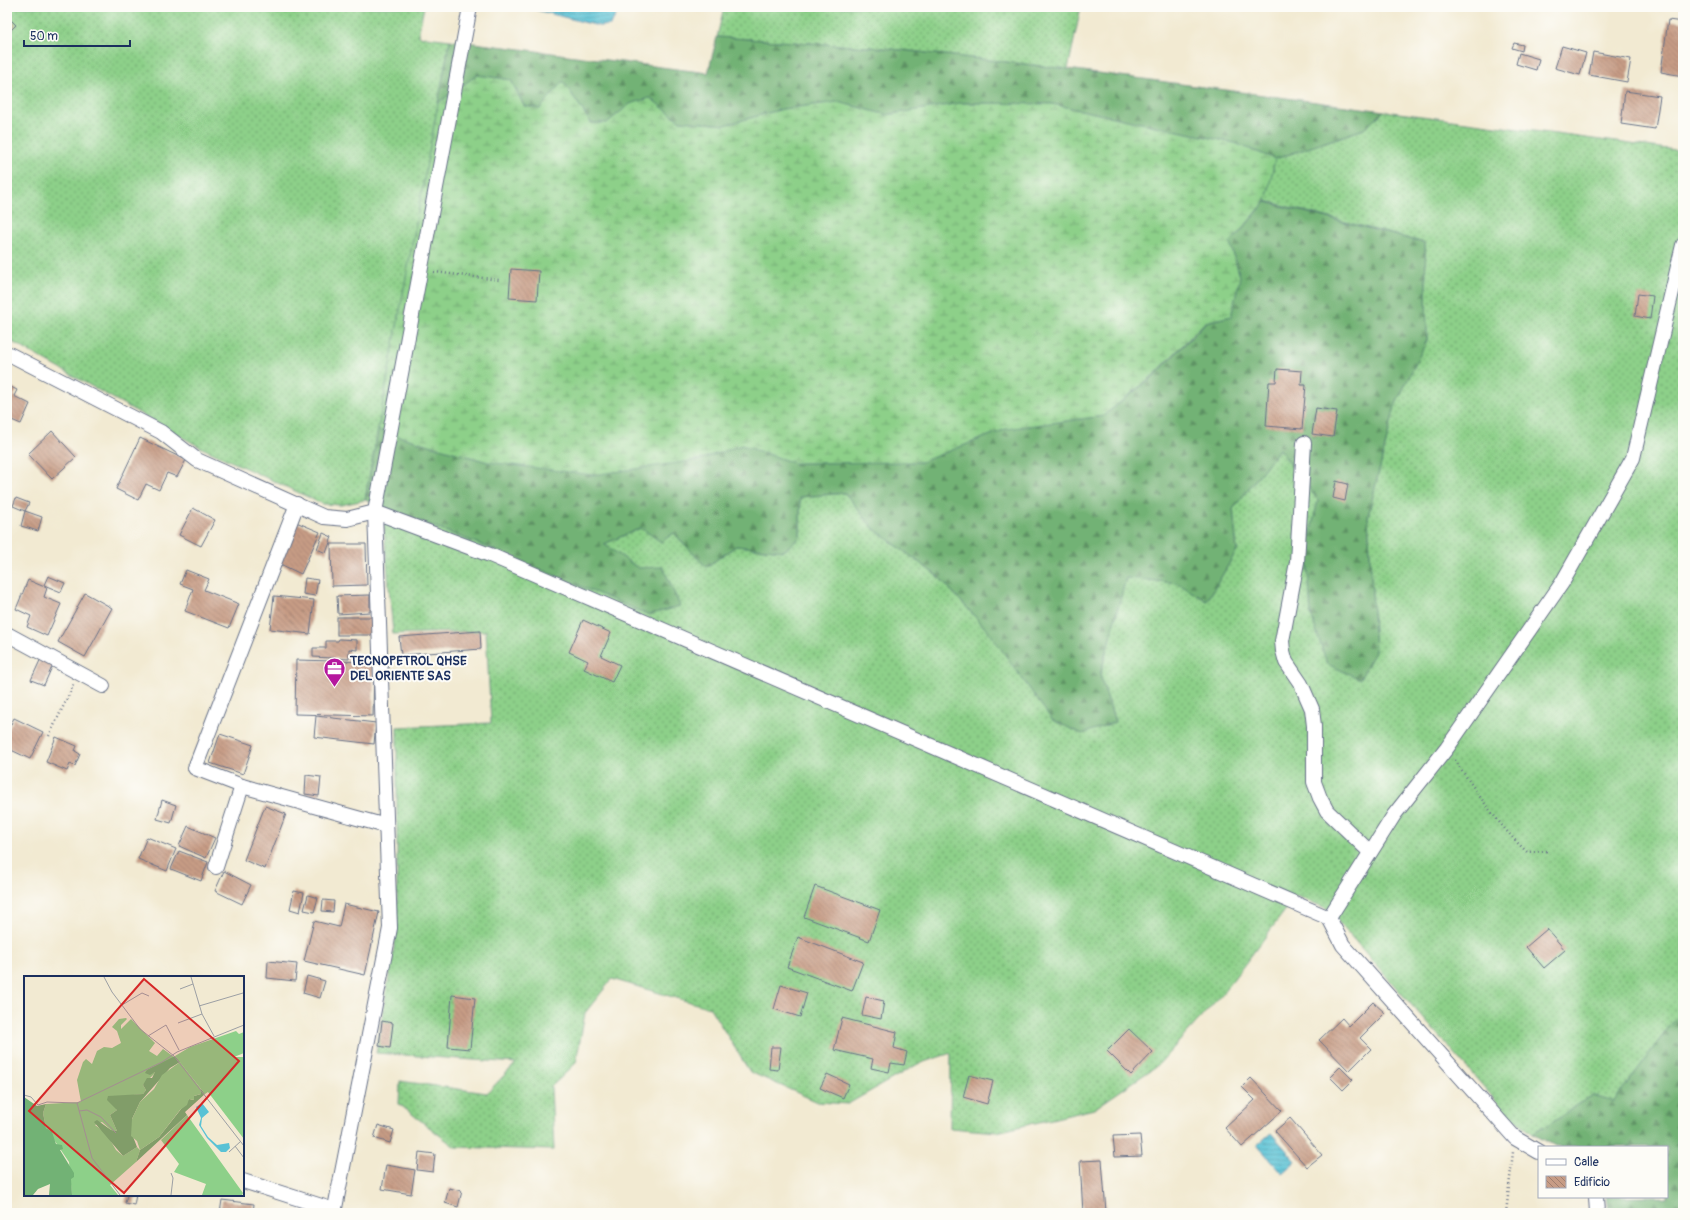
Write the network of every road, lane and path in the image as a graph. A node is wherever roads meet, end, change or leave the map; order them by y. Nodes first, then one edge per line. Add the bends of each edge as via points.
1 (470, 7) edge
2 (1683, 245) edge
3 (421, 271) junction
4 (499, 280) dead end
5 (7, 353) edge
6 (1304, 443) dead end
7 (297, 504) junction
8 (375, 512) junction
9 (7, 634) edge
10 (80, 673) junction
11 (103, 686) dead end
12 (49, 736) dead end
13 (1447, 748) junction
14 (242, 786) junction
15 (386, 826) junction
16 (1370, 852) junction
17 (1549, 852) dead end
18 (216, 867) dead end
19 (1329, 918) junction
20 (1515, 1138) junction
21 (1538, 1151) edge
22 (244, 1181) edge
23 (1596, 1198) edge
24 (334, 1212) edge
25 (1506, 1213) edge
26 (1597, 1213) edge

1 - 3 street
2 - 13 street via 1633,458 1562,583
3 - 4 path
3 - 8 street
5 - 7 street via 161,432 196,460
6 - 16 street via 1297,562 1282,641 1283,651 1286,662 1301,684 1312,709 1314,782 1320,798 1327,811
7 - 8 street via 324,517 347,519
7 - 14 street via 195,768
8 - 15 street
8 - 19 street via 497,558
9 - 10 street
10 - 11 street
10 - 12 path
13 - 16 street via 1394,815
13 - 17 path via 1493,815 1515,841 1527,852
14 - 15 street
14 - 18 street
15 - 24 street via 390,928
16 - 19 street
19 - 20 street via 1343,946
20 - 21 street
20 - 25 path
22 - 24 street
23 - 26 street

